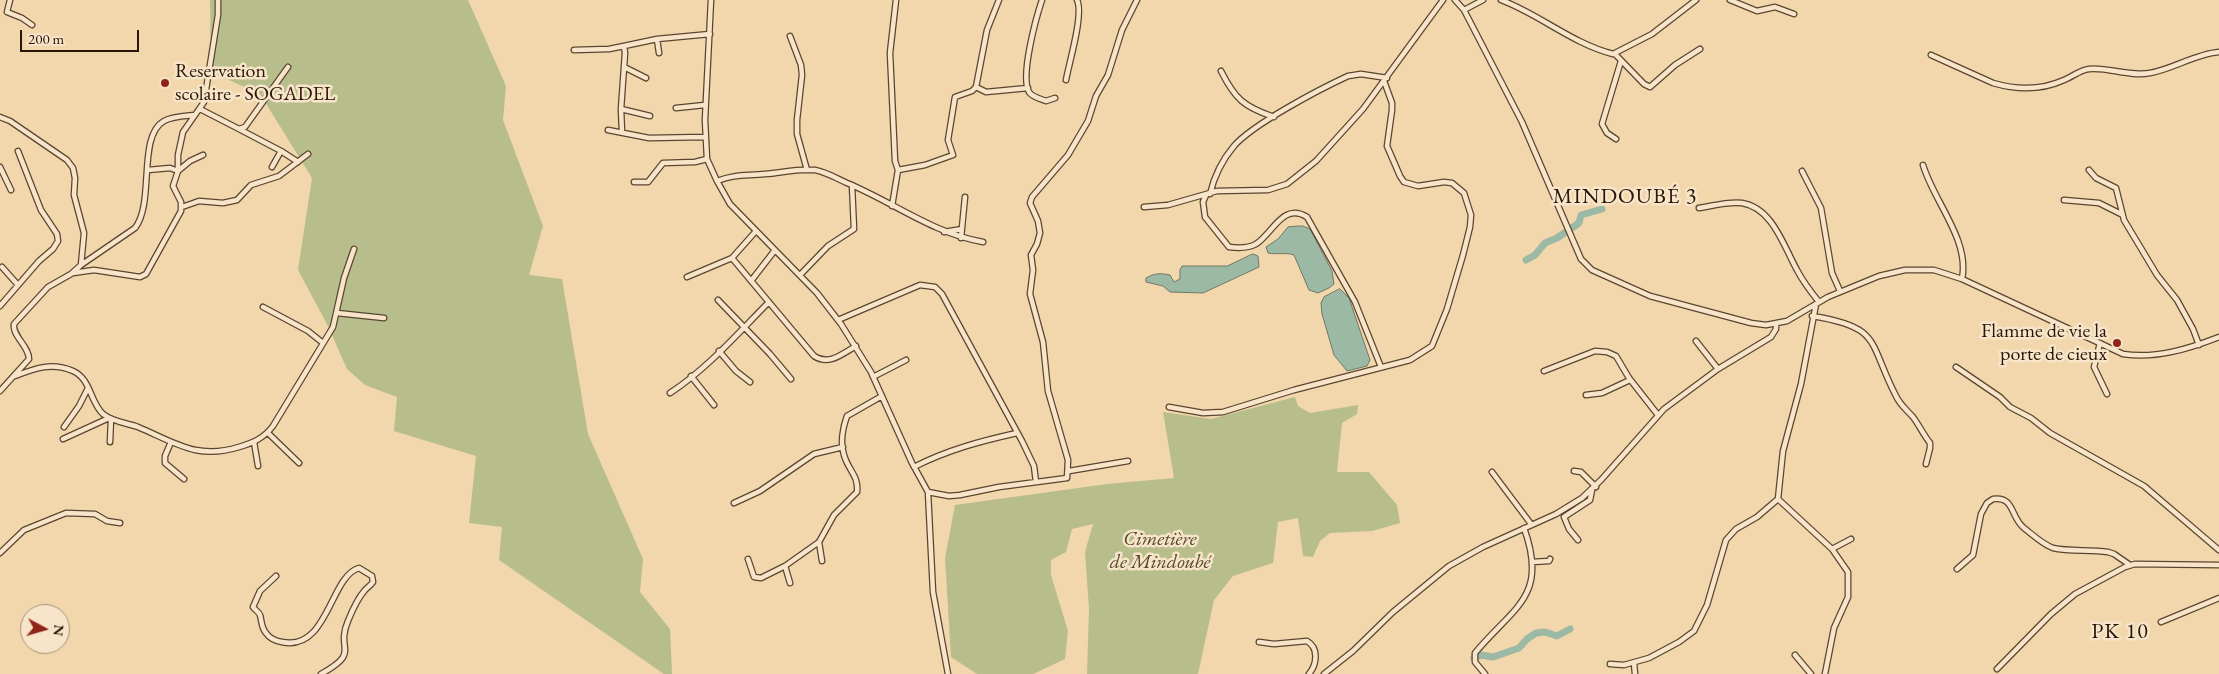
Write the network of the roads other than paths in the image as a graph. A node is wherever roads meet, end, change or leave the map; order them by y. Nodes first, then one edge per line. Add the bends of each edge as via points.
1 (10, 0) edge
2 (218, 0) edge
3 (712, 0) edge
4 (896, 0) edge
5 (999, 0) edge
6 (1042, 0) edge
7 (1077, 0) edge
8 (1137, 0) edge
9 (1443, 0) edge
10 (1455, 0) edge
11 (1483, 0) edge
12 (1501, 0) edge
13 (1696, 0) edge
14 (1730, 0) edge
15 (1464, 10) junction
16 (1794, 14) dead end
17 (32, 25) dead end
18 (710, 34) junction
19 (790, 36) dead end
20 (657, 39) junction
21 (624, 46) junction
22 (1700, 49) dead end
23 (574, 50) dead end
24 (2219, 52) edge
25 (659, 53) dead end
26 (1615, 54) junction
27 (1931, 55) dead end
28 (1621, 61) junction
29 (288, 67) dead end
30 (624, 67) junction
31 (1221, 71) dead end
32 (646, 78) dead end
33 (1066, 80) dead end
34 (1385, 80) junction
35 (976, 87) junction
36 (1028, 88) junction
37 (1055, 98) dead end
38 (705, 105) junction
39 (676, 108) dead end
40 (200, 109) junction
41 (621, 109) junction
42 (195, 116) junction
43 (650, 116) dead end
44 (1274, 117) junction
45 (0, 118) edge
46 (239, 129) junction
47 (608, 130) dead end
48 (622, 132) junction
49 (704, 137) junction
50 (1616, 138) dead end
51 (18, 151) dead end
52 (282, 151) junction
53 (308, 154) dead end
54 (203, 156) dead end
55 (707, 159) junction
56 (298, 162) junction
57 (1923, 165) dead end
58 (0, 167) edge
59 (272, 167) dead end
60 (148, 170) junction
61 (808, 170) junction
62 (898, 170) junction
63 (2089, 170) dead end
64 (178, 171) junction
65 (1802, 171) dead end
66 (716, 181) junction
67 (634, 182) dead end
68 (852, 185) junction
69 (11, 190) dead end
70 (1208, 194) junction
71 (965, 197) dead end
72 (2064, 200) dead end
73 (892, 206) junction
74 (182, 207) junction
75 (1144, 207) dead end
76 (1700, 208) dead end
77 (2121, 214) junction
78 (962, 229) junction
79 (756, 231) junction
80 (944, 232) junction
81 (961, 238) junction
82 (982, 242) dead end
83 (354, 250) dead end
84 (775, 250) junction
85 (732, 258) junction
86 (81, 265) junction
87 (2, 267) dead end
88 (71, 274) junction
89 (800, 275) junction
90 (688, 277) dead end
91 (1962, 279) junction
92 (751, 281) junction
93 (18, 285) junction
94 (1840, 291) junction
95 (718, 300) dead end
96 (769, 302) junction
97 (1818, 303) junction
98 (0, 306) edge
99 (264, 307) dead end
100 (337, 313) junction
101 (1812, 316) junction
102 (384, 318) dead end
103 (838, 320) junction
104 (1776, 324) junction
105 (745, 326) junction
106 (2219, 337) edge
107 (1696, 341) dead end
108 (323, 343) junction
109 (2100, 343) junction
110 (2198, 345) junction
111 (856, 346) junction
112 (719, 351) junction
113 (906, 360) dead end
114 (1381, 367) junction
115 (1956, 367) dead end
116 (1718, 369) junction
117 (1544, 371) dead end
118 (15, 376) junction
119 (691, 376) junction
120 (873, 377) junction
121 (791, 379) dead end
122 (1630, 380) junction
123 (750, 382) dead end
124 (88, 388) junction
125 (0, 391) edge
126 (670, 393) dead end
127 (2107, 394) dead end
128 (1586, 395) dead end
129 (882, 396) junction
130 (714, 405) dead end
131 (1169, 407) dead end
132 (1658, 415) junction
133 (110, 419) junction
134 (64, 427) dead end
135 (268, 433) junction
136 (1017, 433) junction
137 (63, 439) dead end
138 (110, 442) dead end
139 (171, 442) junction
140 (254, 442) junction
141 (843, 447) junction
142 (1128, 461) dead end
143 (299, 463) dead end
144 (1926, 464) dead end
145 (258, 466) dead end
146 (914, 467) junction
147 (1069, 471) junction
148 (1574, 471) dead end
149 (1492, 472) dead end
150 (184, 479) dead end
151 (1036, 482) junction
152 (1594, 488) junction
153 (928, 492) junction
154 (1778, 499) junction
155 (734, 503) dead end
156 (120, 523) dead end
157 (1531, 524) junction
158 (1524, 528) junction
159 (1851, 539) dead end
160 (1578, 540) dead end
161 (819, 542) junction
162 (1832, 549) junction
163 (2219, 550) edge
164 (0, 553) edge
165 (748, 559) dead end
166 (1550, 559) dead end
167 (822, 561) dead end
168 (1532, 562) junction
169 (2130, 565) junction
170 (2219, 565) edge
171 (785, 566) junction
172 (1957, 569) dead end
173 (276, 576) dead end
174 (790, 583) dead end
175 (2219, 598) edge
176 (2161, 622) dead end
177 (1259, 642) dead end
178 (1795, 655) dead end
179 (1634, 663) junction
180 (1610, 664) dead end
181 (1997, 669) dead end
182 (321, 674) edge
183 (948, 674) edge
184 (1309, 674) edge
185 (1324, 674) edge
186 (1485, 674) edge
187 (1636, 674) edge
188 (1811, 674) edge
189 (1825, 674) edge

1 - 17 street via 7,12
2 - 40 street via 210,70
3 - 18 street
4 - 62 street via 890,52
5 - 35 street via 987,30
6 - 36 street via 1028,59
7 - 33 street via 1075,38
8 - 147 street via 1122,30 1108,75 1096,96 1088,121 1068,155 1030,203 1040,233 1032,255 1030,294 1044,342 1048,391
9 - 34 street
10 - 15 street
11 - 15 street
12 - 26 street
13 - 26 street via 1652,34
14 - 16 street via 1757,11 1775,7
15 - 104 street via 1522,122 1577,253 1587,266 1650,296 1751,323
18 - 20 street
18 - 38 street
19 - 61 street via 801,65 796,120
20 - 21 street
20 - 25 street
21 - 23 street
21 - 30 street
22 - 28 street via 1650,87
24 - 27 street via 2151,73 2138,75 2088,69 2049,85 2029,88 1993,83
26 - 28 street
28 - 50 street via 1602,124 1607,133
29 - 46 street
30 - 32 street
30 - 41 street
31 - 44 street via 1240,100
34 - 44 street via 1361,74 1348,76
34 - 70 street via 1321,156 1287,184 1268,190
34 - 114 street via 1392,110 1387,146 1400,176 1411,185 1444,182 1459,187 1464,193 1471,221 1464,255 1432,346 1410,360
35 - 36 street via 986,92
35 - 62 street via 955,97 948,132 953,155
36 - 37 street via 1033,95 1046,101
38 - 39 street
38 - 49 street
40 - 42 street
40 - 46 street
41 - 43 street
41 - 48 street
42 - 60 street via 169,119 158,125 152,136
42 - 64 street via 183,132
44 - 70 street via 1234,146 1220,166
45 - 86 street via 10,120 67,160 73,168 76,208 84,233
46 - 52 street
47 - 48 street
48 - 49 street via 649,138
49 - 55 street
51 - 93 street via 41,210 58,241
52 - 56 street
52 - 59 street
53 - 56 street
54 - 64 street
55 - 66 street
55 - 67 street via 663,163 648,182
56 - 74 street via 279,176 251,185 237,200 223,203 199,201
57 - 91 street via 1943,213 1957,235 1964,265
58 - 69 street
60 - 64 street via 170,168
60 - 86 street via 140,222
61 - 66 street via 736,174
61 - 68 street
62 - 73 street
63 - 77 street via 2119,192
64 - 74 street via 173,188
65 - 94 street via 1821,208 1832,274
66 - 79 street via 730,204
68 - 73 street
68 - 89 street via 854,229 828,246
70 - 75 street via 1168,205
70 - 114 street via 1203,211 1229,247 1256,244 1288,214 1296,212 1307,216 1355,302
71 - 78 street
72 - 77 street via 2099,203
73 - 80 street
74 - 88 street via 143,277 94,270
76 - 97 street via 1738,203 1760,212 1771,222
77 - 110 street via 2157,275 2177,300
78 - 80 street
78 - 81 street
79 - 84 street
79 - 85 street
80 - 81 street
81 - 82 street
83 - 100 street
84 - 89 street
84 - 92 street
85 - 90 street
85 - 92 street
86 - 88 street
87 - 93 street
88 - 118 street via 48,287 14,324 14,330 29,356
89 - 103 street
91 - 94 street via 1934,270 1905,270
91 - 109 street
92 - 96 street
93 - 98 street
94 - 97 street
95 - 105 street
96 - 105 street
96 - 111 street via 820,360 833,359
97 - 101 street
97 - 104 street
99 - 108 street
100 - 102 street
100 - 108 street
101 - 144 street via 1845,322 1866,334 1896,398 1930,443
101 - 154 street via 1801,384 1784,452
103 - 111 street
103 - 136 street via 920,285 934,287 942,294
104 - 116 street via 1776,330 1770,337
105 - 112 street
105 - 121 street
106 - 110 street
107 - 116 street
108 - 135 street
109 - 110 street via 2122,354 2134,355 2164,354
109 - 127 street via 2094,367
111 - 120 street
112 - 119 street
112 - 123 street via 736,372
113 - 120 street
114 - 131 street via 1223,412 1203,413
115 - 163 street via 2010,407 2144,486
116 - 132 street
117 - 122 street via 1600,351 1616,356
118 - 124 street via 53,366 78,374
118 - 125 street
119 - 126 street
119 - 130 street
120 - 129 street
122 - 128 street via 1602,393
122 - 132 street
124 - 133 street via 101,412
124 - 134 street
129 - 141 street via 847,416
129 - 146 street
132 - 152 street
133 - 137 street
133 - 138 street
133 - 139 street via 131,424
135 - 140 street
135 - 143 street
136 - 146 street via 967,445
136 - 151 street via 1034,466
139 - 140 street via 192,450 216,453
139 - 150 street via 165,463
140 - 145 street
141 - 155 street via 814,454
141 - 161 street via 844,456 856,477 857,492 834,515
142 - 147 street
146 - 153 street
147 - 151 street via 1063,480
148 - 152 street via 1581,472
149 - 157 street
151 - 153 street via 960,495
152 - 157 street via 1571,506
152 - 160 street via 1590,500 1564,517
153 - 183 street via 934,601
154 - 162 street
154 - 179 street via 1726,540 1706,605 1694,631 1662,651
156 - 164 street via 107,521 95,514 66,513 24,530
157 - 158 street
158 - 168 street via 1532,550
158 - 185 street via 1449,566 1393,612 1354,652
159 - 162 street
161 - 167 street
161 - 171 street
162 - 189 street via 1846,567 1850,587 1831,640
165 - 171 street via 754,577 758,578
166 - 168 street via 1549,562
168 - 186 street via 1530,584 1520,606 1475,653 1475,662
169 - 170 street
169 - 172 street via 2108,552 2048,545 2022,526 2008,502 2000,498 1993,499 1982,510 1973,555
169 - 181 street via 2076,594 2051,614
171 - 174 street
173 - 182 street via 260,591 253,606 272,639 296,643 304,640 322,620 350,571 359,568 372,576 373,582 361,596 345,627 344,657 339,664
175 - 176 street
177 - 184 street via 1311,643 1316,661
178 - 188 street
179 - 180 street
179 - 187 street

